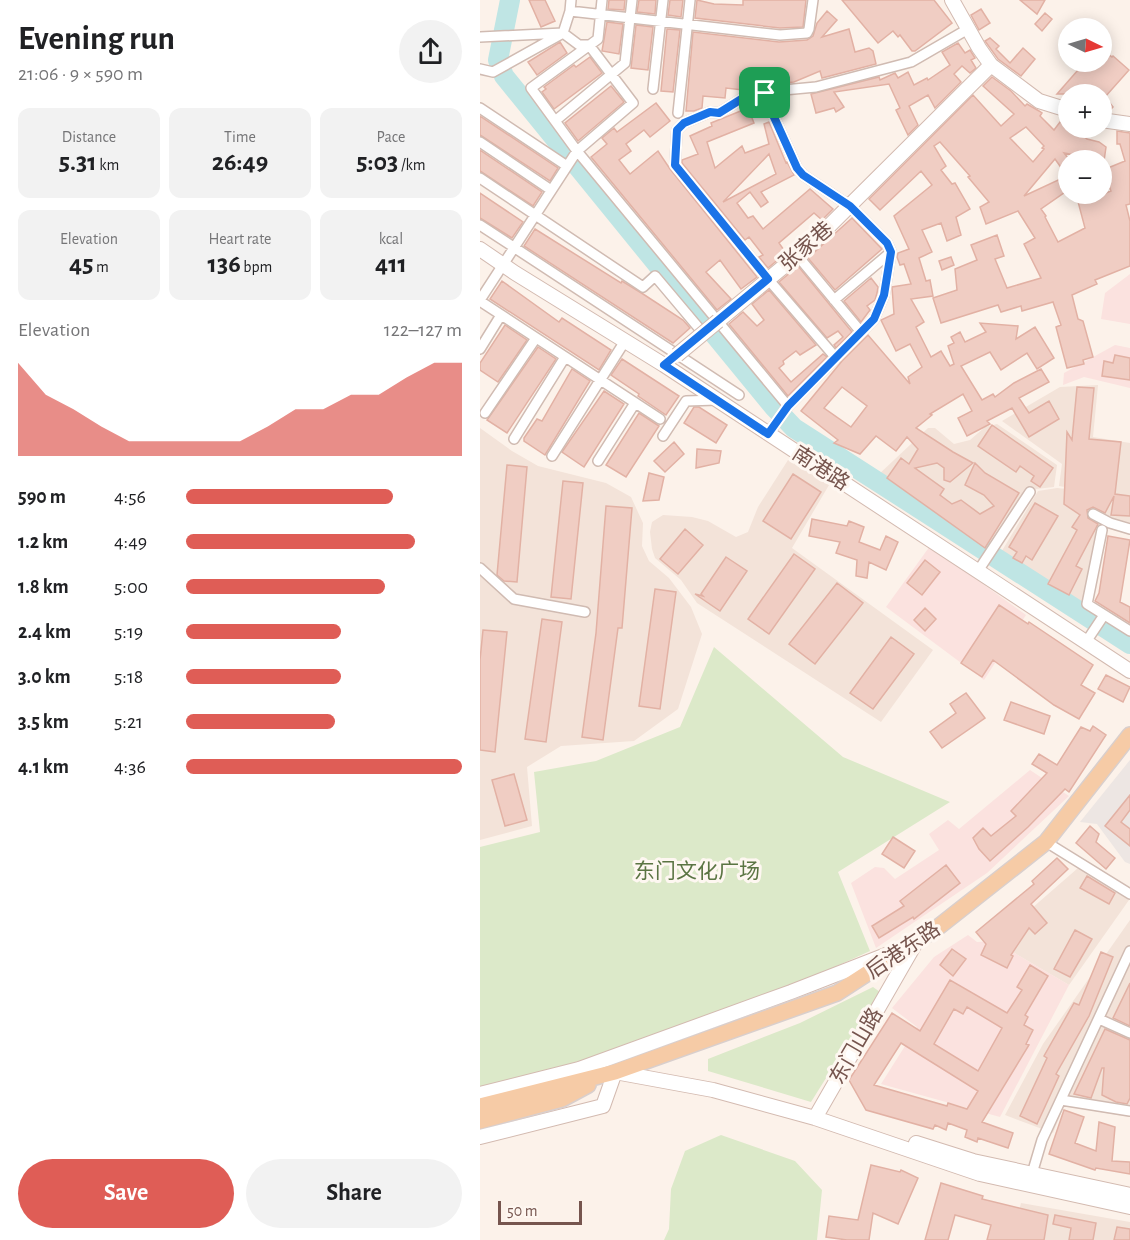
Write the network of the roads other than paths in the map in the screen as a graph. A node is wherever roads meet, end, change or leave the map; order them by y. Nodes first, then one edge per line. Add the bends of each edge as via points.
1 (571, 0) edge
2 (602, 0) edge
3 (632, 0) edge
4 (663, 0) edge
5 (690, 0) edge
6 (813, 0) edge
7 (952, 0) edge
8 (570, 11) junction
9 (600, 14) junction
10 (630, 18) junction
11 (661, 21) junction
12 (688, 24) junction
13 (968, 29) junction
14 (563, 33) junction
15 (481, 37) edge
16 (589, 45) junction
17 (992, 66) junction
18 (480, 69) edge
19 (612, 74) junction
20 (653, 89) dead end
21 (765, 93) junction
22 (1058, 107) edge
23 (480, 108) edge
24 (678, 113) dead end
25 (555, 121) junction
26 (1112, 122) edge
27 (1130, 124) edge
28 (480, 142) edge
29 (577, 151) junction
30 (567, 166) junction
31 (480, 178) edge
32 (551, 190) junction
33 (850, 206) junction
34 (535, 215) junction
35 (480, 225) edge
36 (514, 247) junction
37 (480, 249) edge
38 (891, 252) junction
39 (797, 255) junction
40 (503, 265) junction
41 (768, 279) junction
42 (480, 300) edge
43 (834, 300) junction
44 (501, 315) junction
45 (718, 321) junction
46 (861, 332) junction
47 (703, 333) junction
48 (536, 338) junction
49 (625, 341) junction
50 (480, 349) edge
51 (565, 357) junction
52 (836, 358) junction
53 (664, 365) junction
54 (601, 381) junction
55 (739, 395) dead end
56 (717, 400) junction
57 (635, 403) junction
58 (788, 406) junction
59 (485, 413) dead end
60 (660, 419) dead end
61 (768, 433) junction
62 (663, 436) dead end
63 (514, 440) dead end
64 (552, 456) dead end
65 (598, 461) dead end
66 (1030, 492) dead end
67 (1093, 514) dead end
68 (1130, 529) edge
69 (1102, 530) dead end
70 (480, 567) edge
71 (978, 571) junction
72 (585, 612) dead end
73 (1104, 615) junction
74 (1130, 631) edge
75 (1086, 641) junction
76 (1130, 671) edge
77 (1130, 735) edge
78 (1046, 842) junction
79 (1130, 894) edge
80 (915, 944) junction
81 (1130, 951) edge
82 (1099, 1019) junction
83 (1130, 1033) edge
84 (615, 1072) junction
85 (480, 1094) edge
86 (1061, 1100) junction
87 (480, 1106) edge
88 (1130, 1112) edge
89 (817, 1114) junction
90 (480, 1121) edge
91 (480, 1137) edge
92 (1030, 1180) junction
93 (1130, 1195) edge
94 (1130, 1207) edge

1 - 8 street
2 - 9 street
3 - 10 street
4 - 11 street
5 - 12 street
6 - 12 street via 807,33 780,35
7 - 13 main road
8 - 9 street
8 - 14 street
9 - 10 street
9 - 16 street via 597,39
10 - 11 street
10 - 19 street via 625,63
11 - 12 street
11 - 20 street
12 - 24 street
13 - 17 main road
13 - 21 street via 911,62 816,87
14 - 15 street
14 - 16 street via 579,45
14 - 18 street via 493,72
16 - 19 street
16 - 25 street via 531,88
17 - 22 main road via 1039,101
17 - 33 main road, 张家巷
19 - 25 street
19 - 29 street via 633,103
21 - 33 street via 797,168
21 - 41 street via 751,93 719,113 710,112 684,123 677,130 675,165
23 - 30 street
25 - 29 street
26 - 27 main road
28 - 32 street
29 - 30 street
29 - 45 street
30 - 32 street
31 - 34 street
32 - 34 street
33 - 38 street via 887,243
33 - 39 main road, 张家巷
34 - 36 street
34 - 47 street via 643,287 655,276
35 - 36 street
36 - 40 street
36 - 55 street
37 - 40 main road, 南港路
38 - 43 street
38 - 46 street via 884,295 874,319
39 - 41 main road, 张家巷
39 - 43 street
40 - 42 street
40 - 49 main road, 南港路
41 - 45 main road, 张家巷
41 - 52 street
42 - 44 street
43 - 46 street
44 - 48 street
44 - 50 street
45 - 47 main road, 张家巷, bridge
45 - 58 street
46 - 52 street
47 - 53 main road, 张家巷, bridge
48 - 51 street
48 - 59 street
49 - 53 main road, 南港路
49 - 54 street
51 - 54 street
51 - 63 street
52 - 58 street
53 - 56 main road, 南港路
54 - 57 street
54 - 64 street
56 - 61 main road, 南港路
56 - 62 street via 686,401
57 - 60 street
57 - 65 street
58 - 61 street
61 - 71 main road, 南港路
66 - 71 street
67 - 68 street
69 - 73 street via 1087,604
70 - 72 street via 514,599
71 - 75 main road, 南港路
73 - 74 street
73 - 75 street
75 - 76 main road, 南港路
77 - 78 main road, 后港东路
78 - 79 street
78 - 80 main road, 后港东路
80 - 84 main road, 后港东路 via 837,993
80 - 85 main road via 579,1069
80 - 89 main road, 东门山路
81 - 82 street
82 - 83 street
82 - 86 street
84 - 87 main road
84 - 89 main road
84 - 90 main road via 562,1099
84 - 91 main road via 603,1106
86 - 88 street
86 - 92 street via 1042,1140
89 - 92 main road via 980,1174
92 - 93 main road
92 - 94 main road

